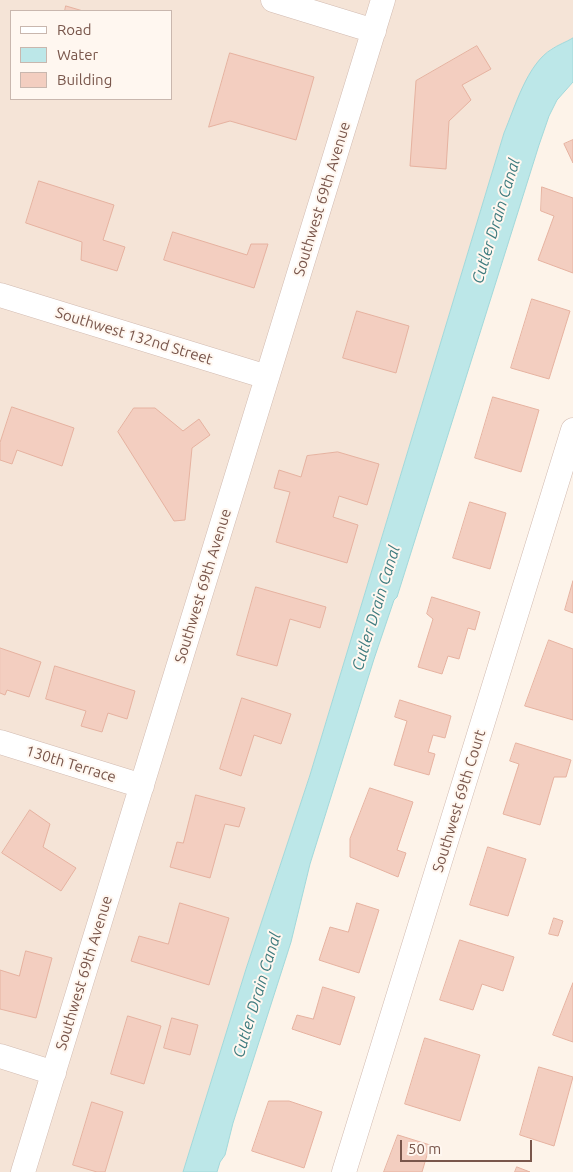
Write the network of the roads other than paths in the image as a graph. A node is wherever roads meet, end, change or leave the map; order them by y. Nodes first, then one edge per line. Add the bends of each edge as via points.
1 (273, 0) edge
2 (383, 0) edge
3 (374, 32) junction
4 (0, 295) edge
5 (267, 377) junction
6 (573, 430) edge
7 (0, 742) edge
8 (142, 786) junction
9 (0, 1056) edge
10 (54, 1073) junction
11 (23, 1172) edge
12 (344, 1172) edge

1 - 3 street
2 - 3 street, Southwest 69th Avenue
3 - 5 street, Southwest 69th Avenue
4 - 5 street, Southwest 132nd Street
5 - 8 street, Southwest 69th Avenue
6 - 12 street, Southwest 69th Court
7 - 8 street, 130th Terrace
8 - 10 street, Southwest 69th Avenue
9 - 10 street
10 - 11 street, Southwest 69th Avenue

